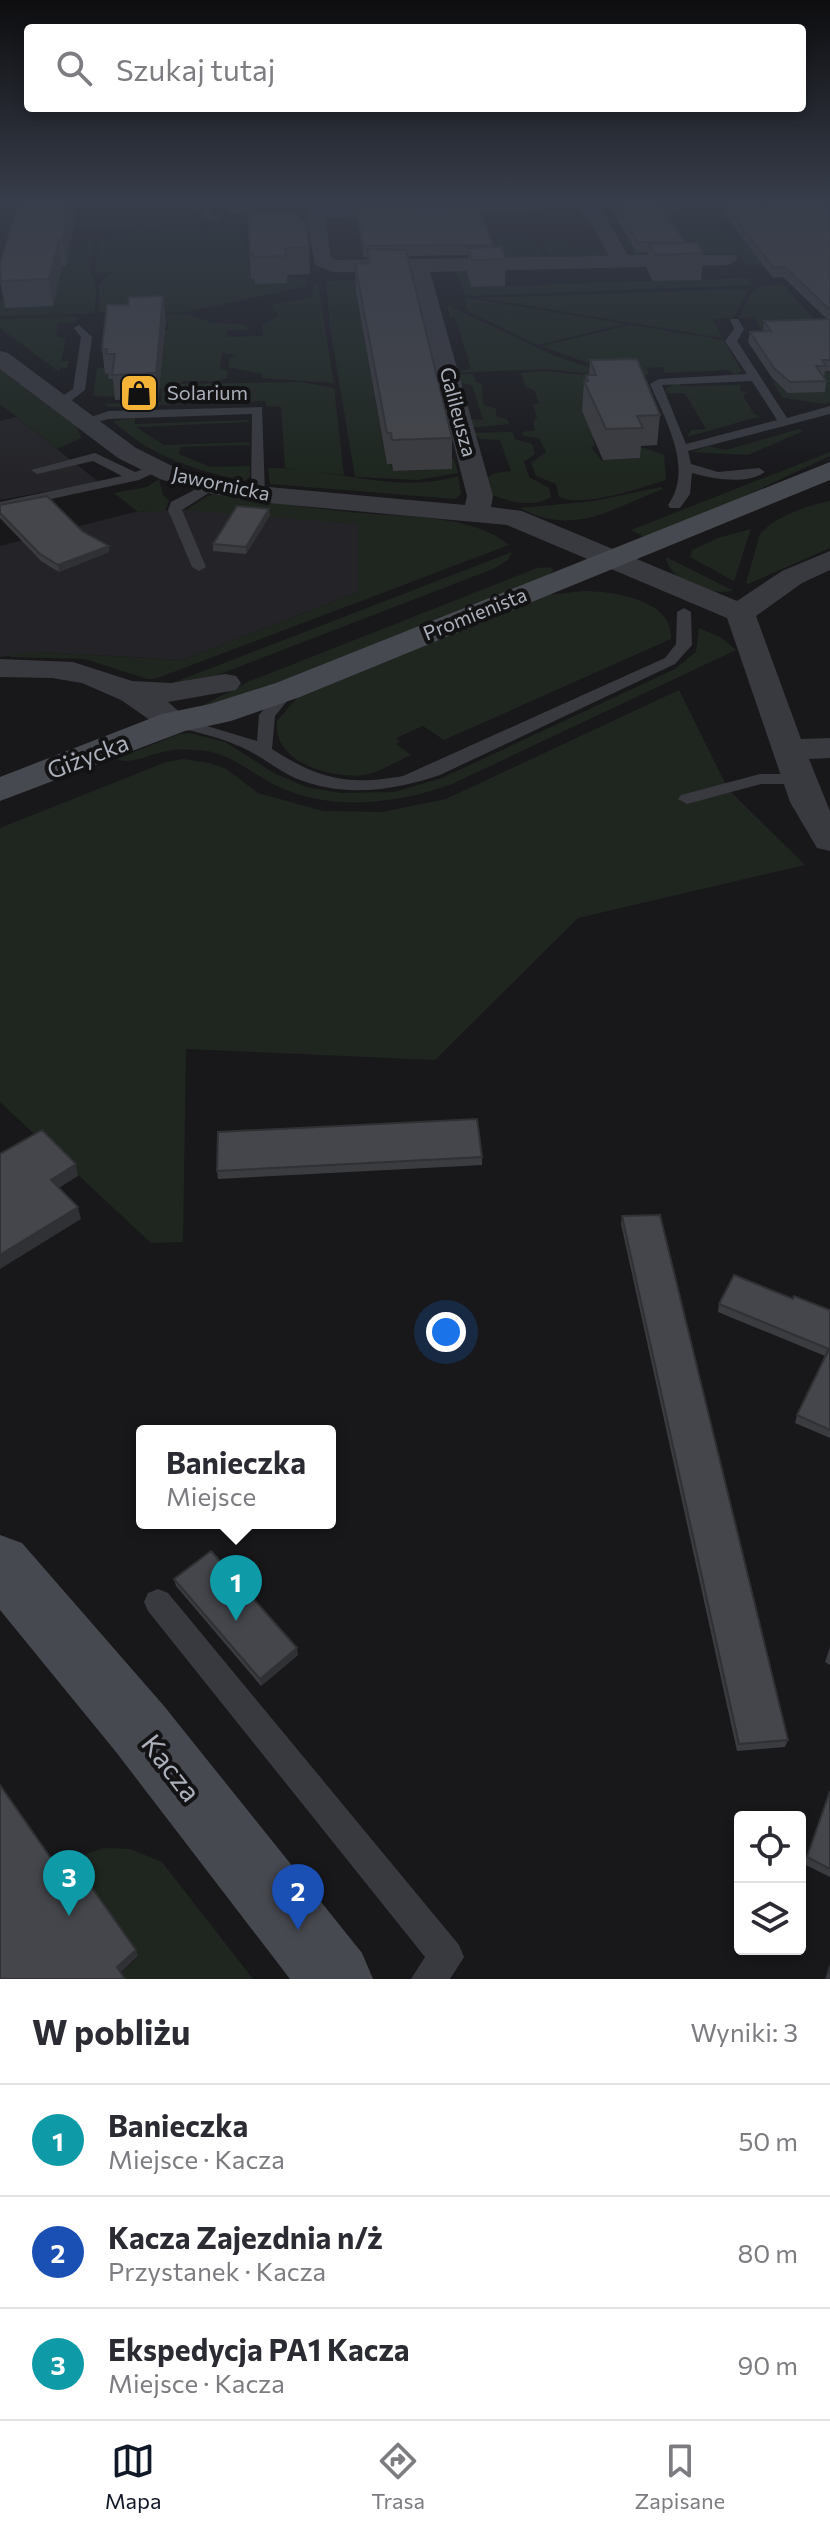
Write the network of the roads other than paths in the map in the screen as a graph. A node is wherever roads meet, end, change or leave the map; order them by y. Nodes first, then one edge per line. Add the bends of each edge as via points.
1 (426, 294) edge
2 (734, 321) dead end
3 (79, 328) dead end
4 (0, 358) edge
5 (755, 377) junction
6 (60, 403) junction
7 (830, 410) edge
8 (84, 421) junction
9 (784, 422) junction
10 (830, 444) edge
11 (682, 449) junction
12 (683, 466) junction
13 (37, 470) dead end
14 (830, 470) edge
15 (759, 472) junction
16 (145, 473) junction
17 (210, 486) junction
18 (258, 494) junction
19 (675, 505) junction
20 (0, 506) edge
21 (476, 514) junction
22 (651, 545) junction
23 (580, 557) junction
24 (830, 559) edge
25 (199, 567) dead end
26 (679, 598) junction
27 (742, 618) junction
28 (0, 668) edge
29 (284, 670) junction
30 (225, 683) junction
31 (132, 691) junction
32 (175, 722) junction
33 (830, 748) edge
34 (264, 751) junction
35 (794, 765) junction
36 (0, 790) edge
37 (687, 799) dead end
38 (830, 840) edge
39 (0, 1563) edge
40 (158, 1602) dead end
41 (336, 1979) edge
42 (428, 1979) edge

1 - 21 street, Galileusza via 480,496
2 - 5 lane via 739,329 731,341
3 - 6 lane via 87,337 79,390
4 - 6 street, Jawornicka
5 - 9 lane
5 - 11 lane via 656,384
6 - 8 street, Jawornicka
7 - 9 lane
8 - 16 street, Jawornicka
8 - 18 lane via 109,415 258,410
9 - 11 lane
10 - 15 street, Promienista
11 - 12 lane
12 - 15 lane via 723,477
12 - 19 lane via 687,491
13 - 16 lane via 95,457
14 - 22 street, Promienista
15 - 19 street, Promienista
16 - 17 street, Jawornicka
16 - 20 lane
17 - 18 street, Jawornicka
17 - 25 lane via 175,510
18 - 21 street, Jawornicka
19 - 23 street, Promienista
21 - 23 street, Jawornicka via 491,525
22 - 23 street, Promienista
22 - 26 street
23 - 26 street, Jawornicka
23 - 29 street, Promienista
24 - 27 street via 792,577
26 - 27 street, Jawornicka via 711,622
26 - 34 lane via 684,645 670,661 415,778 376,786 329,783 300,774
27 - 35 street
28 - 31 street via 68,669
29 - 30 street, Promienista
29 - 32 street, Promienista via 218,713
29 - 34 lane via 264,721
30 - 31 street, Promienista via 171,693
30 - 32 street, Promienista
31 - 32 street
32 - 34 lane
32 - 36 street, Giżycka
33 - 35 street
35 - 37 lane
35 - 38 street via 807,802
39 - 41 street, Kacza via 140,1729
40 - 42 lane via 447,1957

